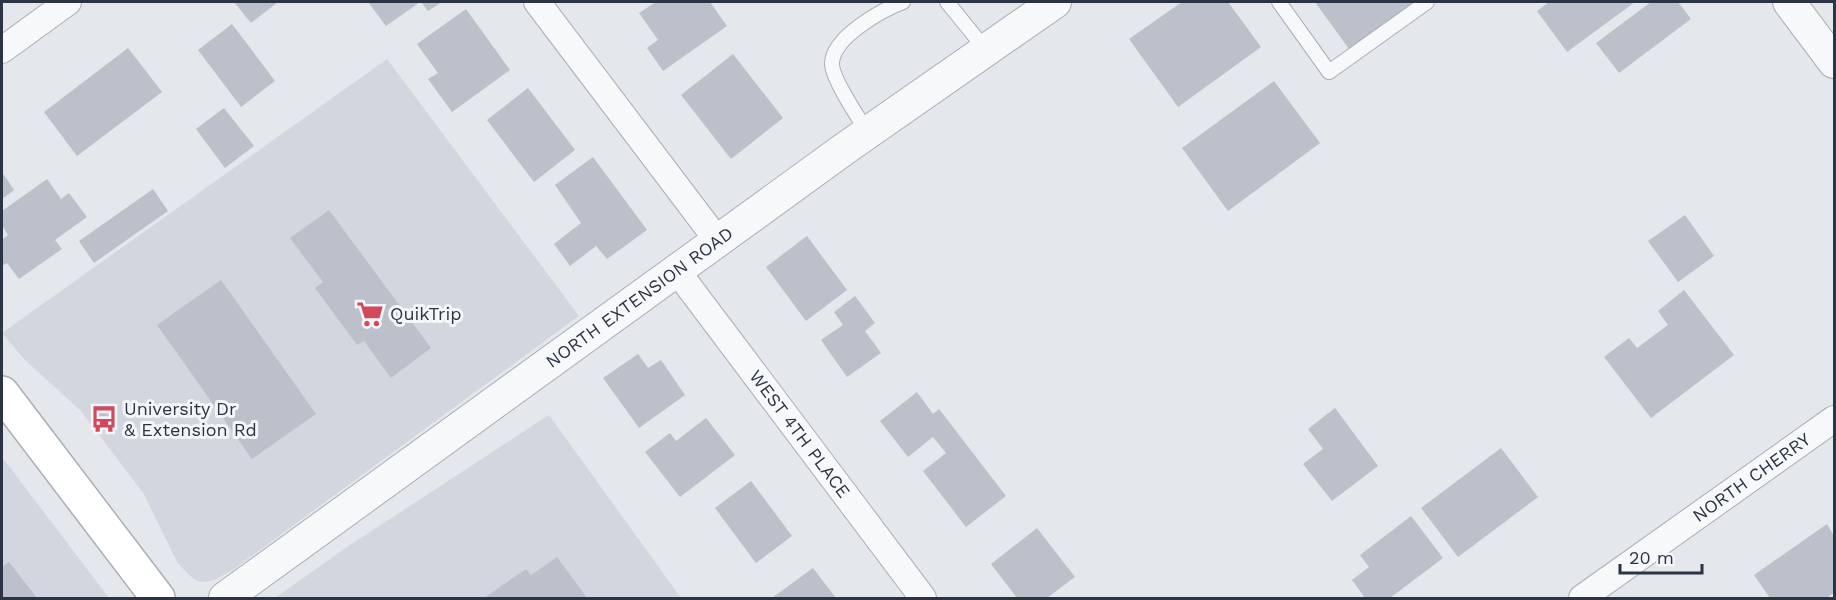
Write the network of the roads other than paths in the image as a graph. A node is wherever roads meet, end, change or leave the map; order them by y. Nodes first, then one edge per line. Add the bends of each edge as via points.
1 (68, 2) edge
2 (537, 2) edge
3 (903, 2) edge
4 (947, 2) edge
5 (1055, 2) edge
6 (1279, 2) edge
7 (1427, 2) edge
8 (1789, 2) edge
9 (2, 50) edge
10 (986, 50) junction
11 (1834, 62) edge
12 (868, 133) junction
13 (717, 241) junction
14 (677, 271) junction
15 (2, 393) edge
16 (1834, 420) edge
17 (158, 598) edge
18 (225, 598) edge
19 (923, 598) edge
20 (1582, 598) edge

1 - 9 street
2 - 13 street
3 - 12 lane via 846,36 832,64 839,84
4 - 10 lane
5 - 10 street, NORTH EXTENSION ROAD
6 - 7 lane via 1329,72
8 - 11 street
10 - 12 street, NORTH EXTENSION ROAD
12 - 13 street, NORTH EXTENSION ROAD
13 - 14 street, NORTH EXTENSION ROAD
14 - 18 street, NORTH EXTENSION ROAD
14 - 19 street, WEST 4TH PLACE
15 - 17 main road
16 - 20 street, NORTH CHERRY

